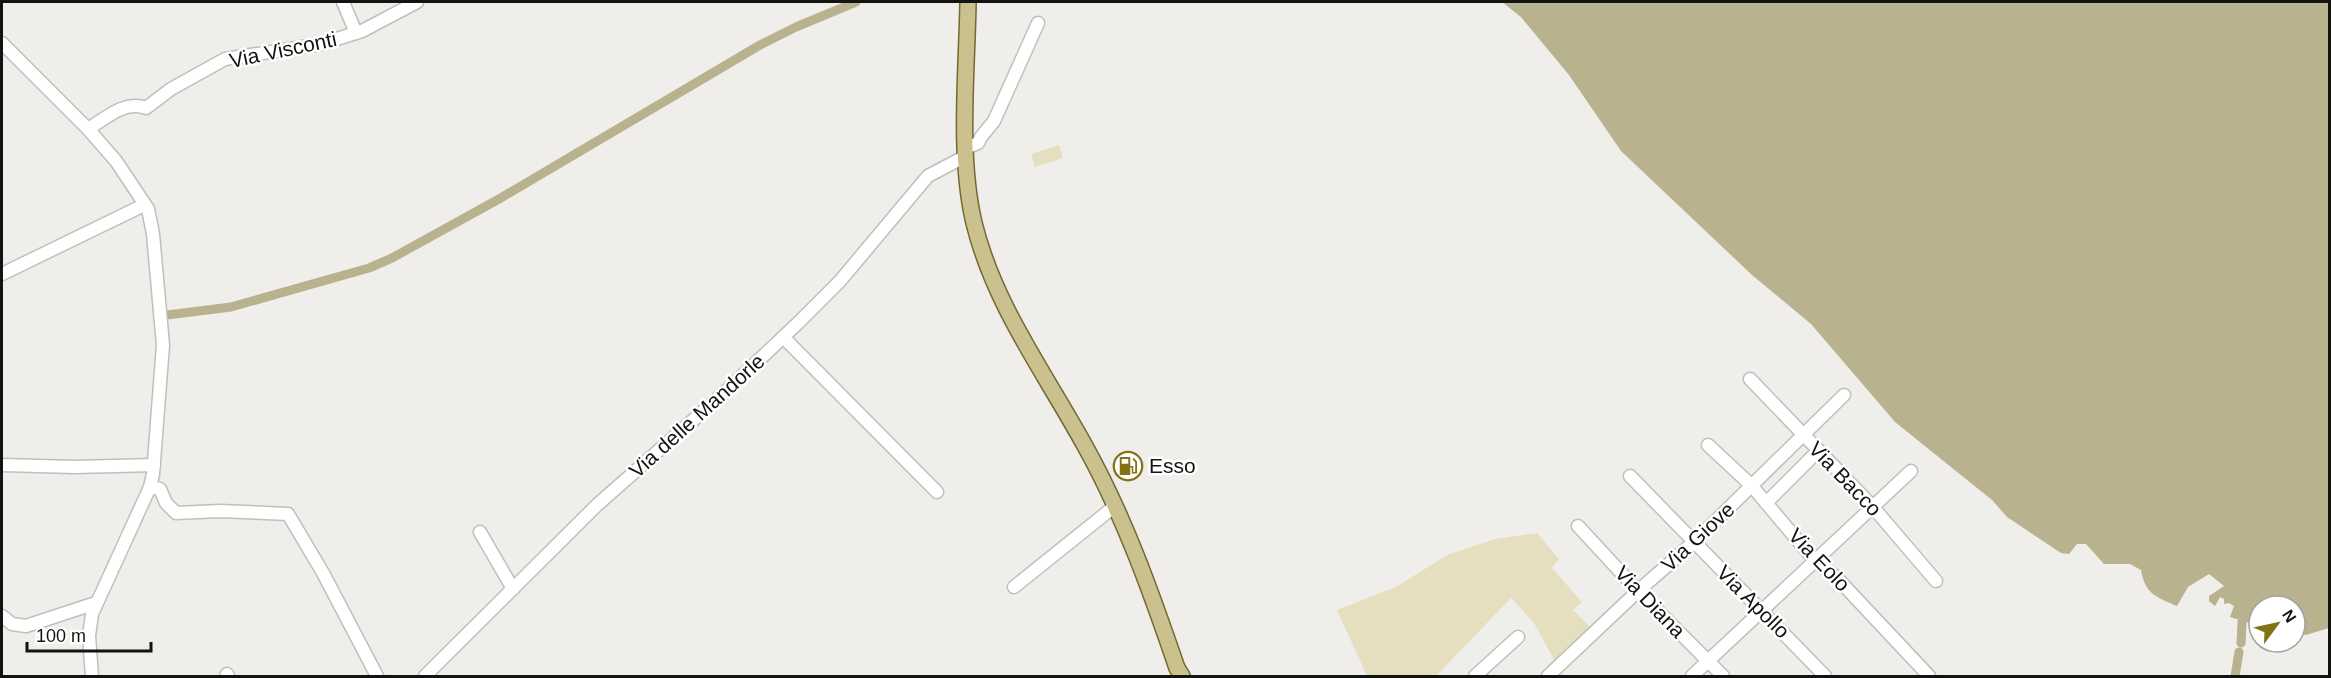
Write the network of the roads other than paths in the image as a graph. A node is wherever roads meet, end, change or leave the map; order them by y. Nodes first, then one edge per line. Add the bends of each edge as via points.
1 (344, 2) edge
2 (417, 2) edge
3 (968, 2) edge
4 (1038, 23) dead end
5 (356, 33) junction
6 (2, 43) edge
7 (16, 58) junction
8 (2, 61) edge
9 (88, 129) junction
10 (966, 152) junction
11 (144, 205) junction
12 (2, 274) edge
13 (783, 337) junction
14 (1750, 379) dead end
15 (1844, 395) dead end
16 (1803, 434) junction
17 (1708, 445) dead end
18 (1818, 451) junction
19 (2, 465) edge
20 (154, 465) junction
21 (1911, 471) dead end
22 (1630, 476) dead end
23 (1752, 486) junction
24 (150, 487) junction
25 (937, 492) dead end
26 (1766, 503) junction
27 (1115, 506) junction
28 (1872, 506) junction
29 (1578, 526) dead end
30 (480, 532) dead end
31 (1694, 542) junction
32 (1815, 561) junction
33 (1936, 581) dead end
34 (1014, 587) dead end
35 (513, 589) junction
36 (1638, 591) junction
37 (96, 603) junction
38 (1762, 611) junction
39 (2, 616) edge
40 (1518, 637) dead end
41 (1708, 661) junction
42 (1178, 674) edge
43 (92, 676) edge
44 (377, 676) edge
45 (425, 676) edge
46 (1475, 676) edge
47 (1548, 676) edge
48 (1692, 676) edge
49 (1723, 676) edge
50 (1826, 676) edge
51 (1929, 676) edge

1 - 5 street
2 - 5 street, Via Visconti
3 - 10 main road
4 - 10 street, Via delle Mandorle via 994,121
5 - 9 street, Via Visconti via 321,44 225,59 171,89 153,105 146,108 136,104 120,109
6 - 7 street
7 - 8 street
7 - 9 street
9 - 11 street via 116,161
10 - 13 street, Via delle Mandorle via 928,176 840,280
10 - 27 main road via 975,225 997,290
11 - 12 street
11 - 20 street via 153,234 163,345
13 - 25 street
13 - 35 street, Via delle Mandorle via 597,505
14 - 16 street, Via Bacco
15 - 16 street, Via Giove
16 - 18 street, Via Bacco
16 - 23 street, Via Giove
17 - 23 street, Via Eolo
18 - 26 street
18 - 28 street, Via Bacco
19 - 20 street
20 - 24 street
21 - 28 street
22 - 31 street, Via Apollo
23 - 26 street, Via Eolo
23 - 31 street, Via Giove
24 - 37 street
24 - 44 street via 160,489 176,513 288,514
26 - 32 street, Via Eolo
27 - 34 street
27 - 42 main road via 1149,585
28 - 32 street
28 - 33 street, Via Bacco
29 - 36 street, Via Diana
30 - 35 street
31 - 36 street, Via Giove
31 - 38 street, Via Apollo
32 - 38 street
32 - 51 street, Via Eolo via 1836,577
35 - 45 street, Via delle Mandorle
36 - 41 street, Via Diana
36 - 47 street, Via Giove
37 - 39 street via 26,626 12,624
37 - 43 street via 89,636
38 - 41 street
38 - 50 street, Via Apollo
40 - 46 street
41 - 48 street
41 - 49 street, Via Diana

